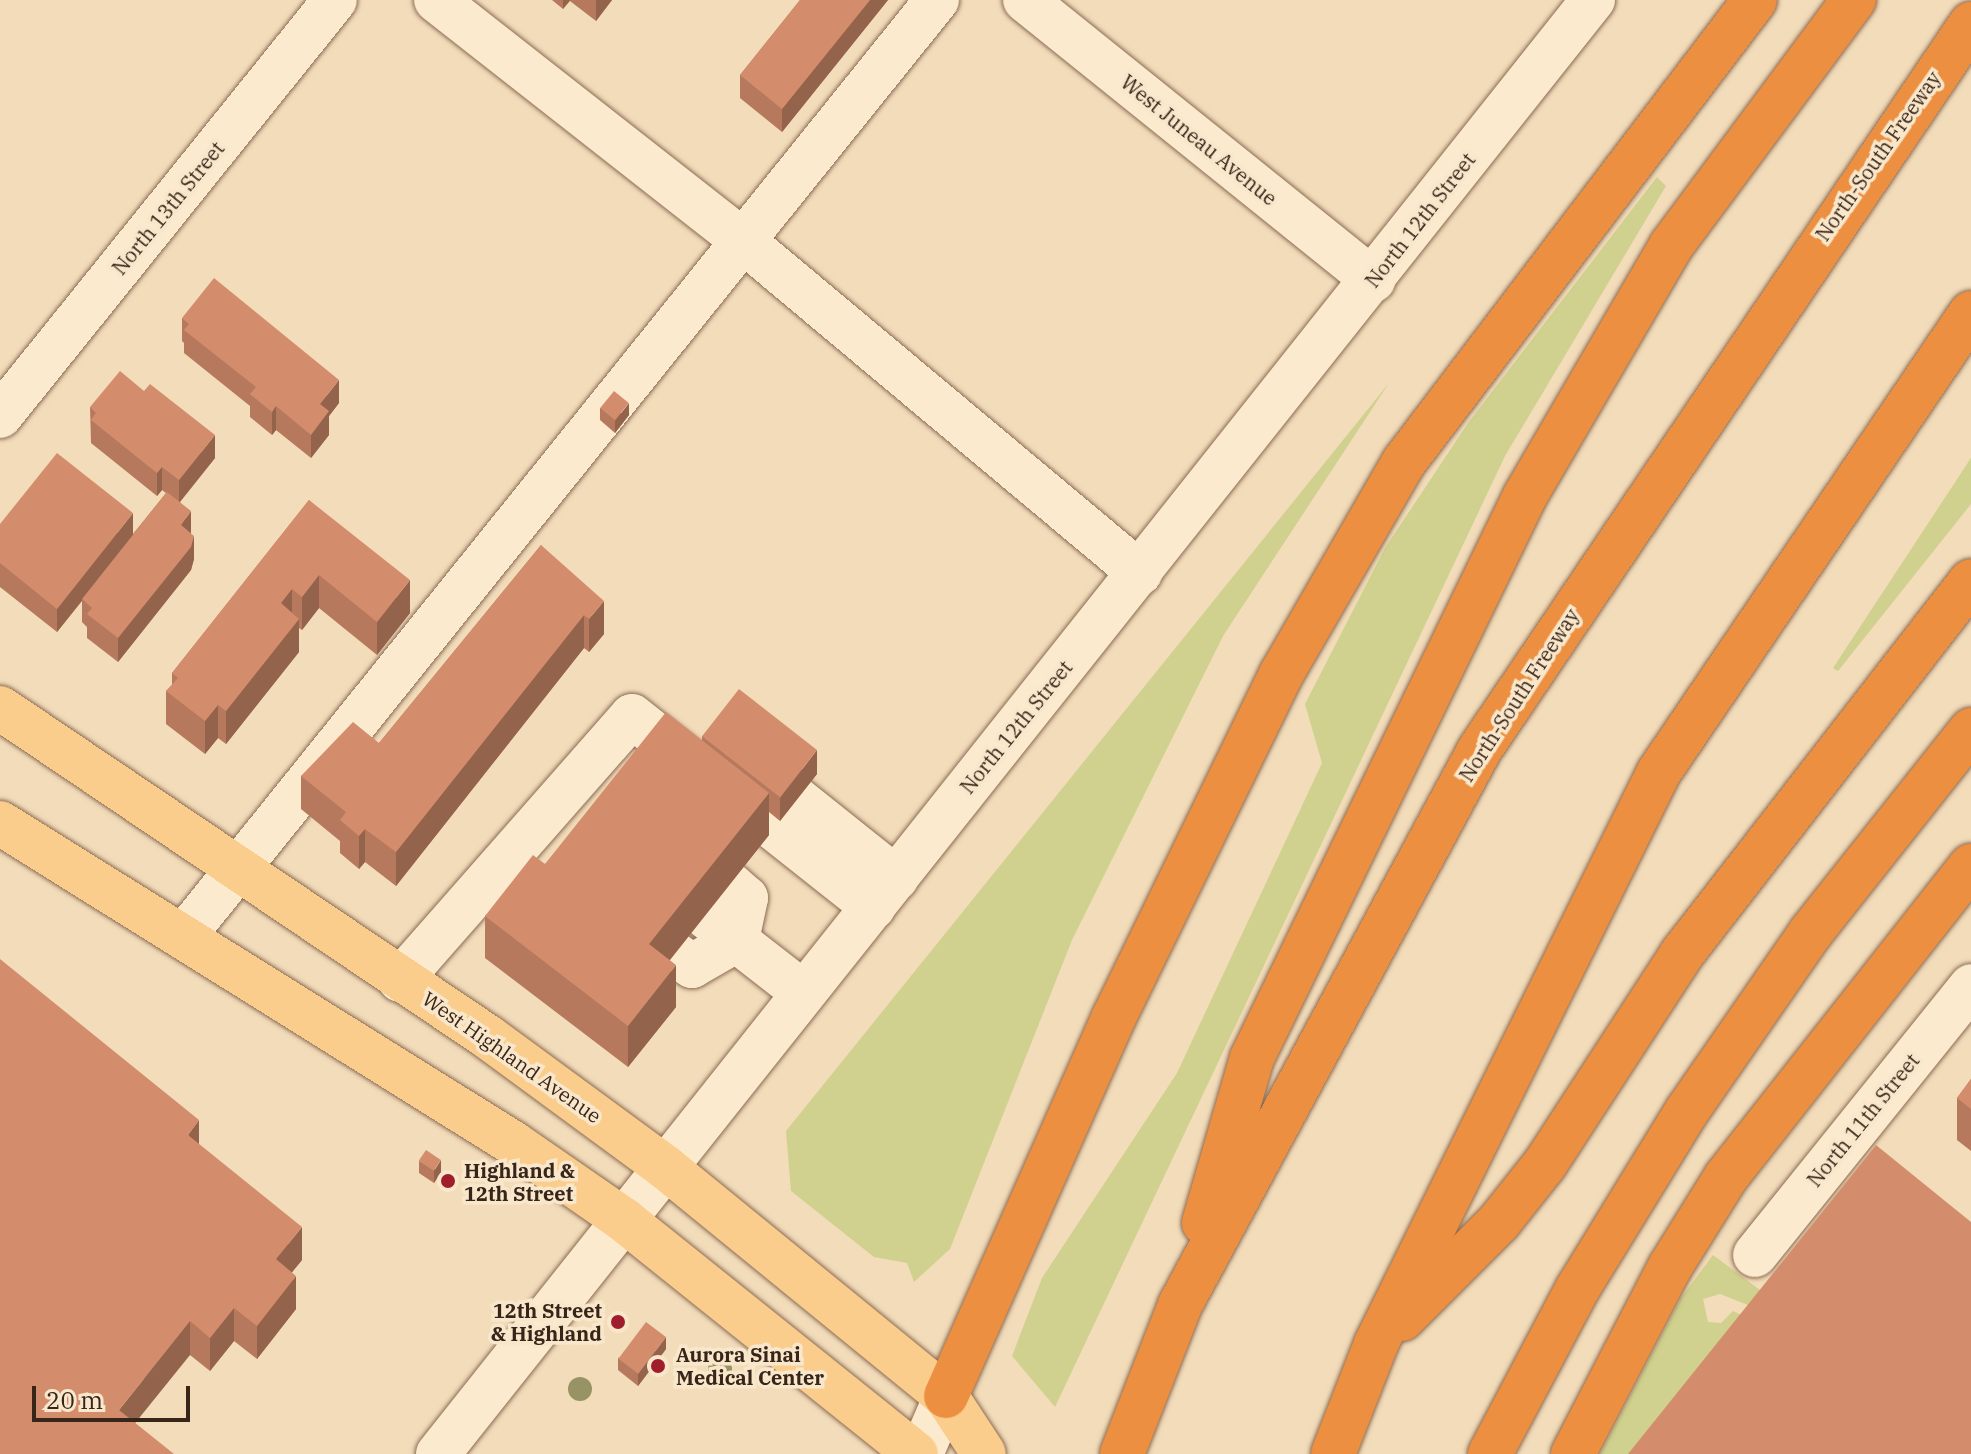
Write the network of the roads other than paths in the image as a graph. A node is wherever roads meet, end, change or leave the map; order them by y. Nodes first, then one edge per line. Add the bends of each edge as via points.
1 (335, 0) edge
2 (436, 0) edge
3 (937, 0) edge
4 (1025, 0) edge
5 (1593, 0) edge
6 (1755, 0) edge
7 (1854, 0) edge
8 (1971, 24) edge
9 (742, 240) junction
10 (1373, 280) junction
11 (1971, 313) edge
12 (0, 416) edge
13 (1140, 573) junction
14 (1971, 581) edge
15 (0, 708) edge
16 (632, 716) junction
17 (1971, 730) edge
18 (718, 739) edge
19 (619, 795) edge
20 (797, 799) edge
21 (0, 823) edge
22 (569, 826) junction
23 (1971, 866) edge
24 (232, 870) junction
25 (884, 892) junction
26 (183, 937) junction
27 (675, 954) edge
28 (400, 980) junction
29 (1971, 986) edge
30 (804, 993) junction
31 (665, 1167) junction
32 (624, 1220) junction
33 (1755, 1255) dead end
34 (1180, 1305) junction
35 (1376, 1344) junction
36 (946, 1396) junction
37 (438, 1454) edge
38 (919, 1454) edge
39 (984, 1454) edge
40 (1122, 1454) edge
41 (1333, 1454) edge
42 (1490, 1454) edge
43 (1573, 1454) edge

1 - 12 street, North 13th Street
2 - 9 street
3 - 9 street
4 - 10 street, West Juneau Avenue
5 - 10 street, North 12th Street
6 - 36 highway via 1404,462 1282,673 1114,1017
7 - 34 highway via 1671,246 1586,384 1470,600 1252,1058
8 - 34 highway, North-South Freeway via 1480,749
9 - 13 street
9 - 24 street
10 - 13 street, North 12th Street
11 - 35 highway via 1659,772
13 - 25 street, North 12th Street
14 - 35 highway via 1681,955 1545,1164 1499,1222
15 - 24 main road, West Highland Avenue
16 - 18 street
16 - 22 street
16 - 25 street
17 - 42 highway via 1811,932 1687,1111 1578,1288
19 - 22 street via 609,788
20 - 25 street
21 - 26 main road
22 - 28 street
23 - 43 highway via 1726,1177 1670,1267
24 - 26 street
24 - 28 main road, West Highland Avenue
25 - 30 street, North 12th Street
26 - 32 main road
27 - 30 street via 692,966 724,913
28 - 31 main road, West Highland Avenue
29 - 33 street, North 11th Street via 1855,1161
30 - 31 street, North 12th Street
31 - 32 street, North 12th Street
31 - 36 main road, West Highland Avenue
32 - 37 street, North 12th Street
32 - 38 main road
34 - 40 highway, North-South Freeway
35 - 41 highway
36 - 38 street
36 - 39 main road, West Highland Avenue

